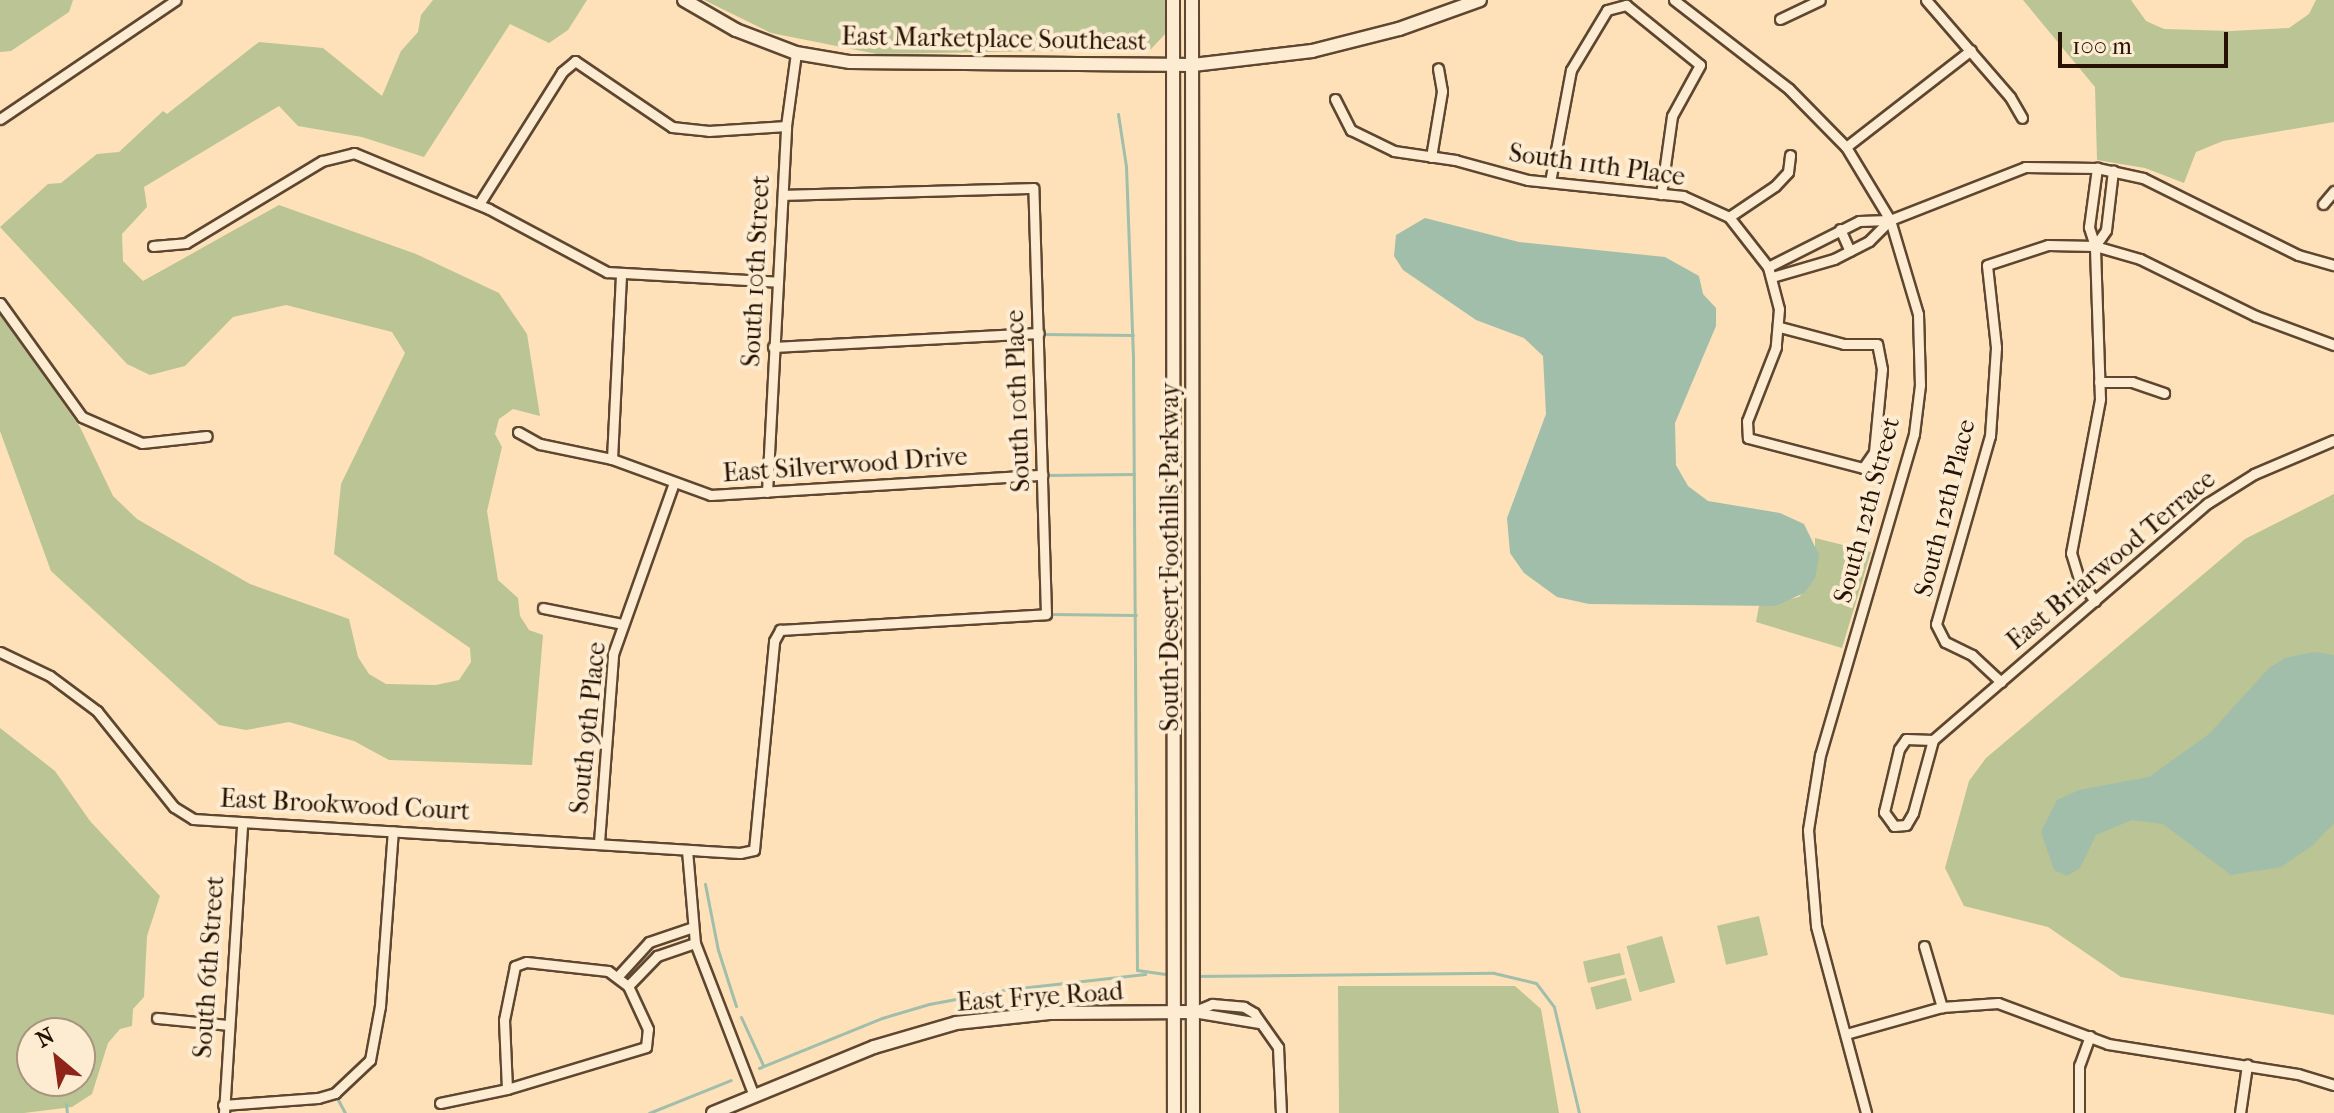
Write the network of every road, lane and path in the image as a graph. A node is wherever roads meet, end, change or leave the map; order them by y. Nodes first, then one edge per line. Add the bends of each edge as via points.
1 (176, 0) edge
2 (684, 0) edge
3 (1173, 0) edge
4 (1192, 0) edge
5 (1480, 0) edge
6 (1674, 0) edge
7 (1820, 0) edge
8 (1926, 0) edge
9 (1780, 19) dead end
10 (1971, 50) junction
11 (796, 53) junction
12 (1173, 64) junction
13 (1193, 65) junction
14 (1438, 68) dead end
15 (1335, 99) dead end
16 (2022, 118) dead end
17 (0, 119) edge
18 (786, 126) junction
19 (1846, 147) junction
20 (1790, 155) dead end
21 (1431, 157) junction
22 (2097, 168) junction
23 (2113, 170) junction
24 (1550, 182) junction
25 (2334, 191) edge
26 (1661, 194) junction
27 (784, 195) junction
28 (479, 204) junction
29 (2323, 204) dead end
30 (2091, 210) junction
31 (2108, 212) junction
32 (1729, 217) junction
33 (1890, 220) junction
34 (1840, 229) junction
35 (153, 246) dead end
36 (2095, 246) junction
37 (1850, 251) junction
38 (2334, 265) edge
39 (1770, 272) junction
40 (621, 274) junction
41 (778, 282) junction
42 (0, 303) edge
43 (1780, 327) junction
44 (1039, 333) junction
45 (2334, 345) edge
46 (773, 347) junction
47 (2099, 382) junction
48 (2164, 393) dead end
49 (518, 432) dead end
50 (207, 436) dead end
51 (2334, 440) edge
52 (612, 459) junction
53 (1042, 475) junction
54 (674, 483) junction
55 (767, 492) junction
56 (2095, 601) junction
57 (543, 608) dead end
58 (622, 624) junction
59 (0, 652) edge
60 (1193, 677) junction
61 (1172, 678) junction
62 (2001, 682) junction
63 (1933, 740) junction
64 (242, 824) junction
65 (393, 831) junction
66 (599, 842) junction
67 (687, 850) junction
68 (754, 850) joint
69 (693, 927) junction
70 (695, 943) junction
71 (1924, 946) dead end
72 (618, 976) junction
73 (628, 986) junction
74 (1942, 1007) junction
75 (1173, 1012) junction
76 (1193, 1012) junction
77 (157, 1018) dead end
78 (228, 1025) junction
79 (1846, 1034) junction
80 (2090, 1036) junction
81 (2247, 1065) junction
82 (2334, 1085) edge
83 (507, 1089) junction
84 (754, 1096) junction
85 (440, 1103) dead end
86 (224, 1109) edge
87 (713, 1113) edge
88 (1174, 1113) edge
89 (1193, 1113) edge
90 (1281, 1113) edge
91 (1866, 1113) edge
92 (2079, 1113) edge
93 (2240, 1113) edge

1 - 17 street
2 - 11 street, East Marketplace Southeast via 736,30
3 - 12 street, South Desert Foothills Parkway
4 - 13 street, South Desert Foothills Parkway
5 - 13 street, East Marketplace Southeast via 1399,29 1312,51
6 - 19 street, South 12th Street via 1789,89
7 - 9 street
8 - 10 street
10 - 16 street
10 - 19 street
11 - 12 street, East Marketplace Southeast via 891,64
11 - 18 street, South 10th Street
12 - 13 street, East Marketplace Southeast
12 - 61 street, South Desert Foothills Parkway
13 - 60 street, South Desert Foothills Parkway
14 - 21 street via 1442,91
15 - 21 street, South 11th Place via 1351,130 1394,151
18 - 27 street, South 10th Street
18 - 28 street via 709,131 672,127 575,61 562,72
19 - 33 street, South 12th Street
20 - 32 street via 1788,172 1775,186
21 - 24 street, South 11th Place
22 - 23 street
22 - 30 street
22 - 33 street via 2025,167
23 - 31 street
23 - 38 street via 2179,193 2298,255
24 - 26 street, South 11th Place
24 - 26 street via 1571,70 1598,20 1615,5 1637,13 1700,65 1672,116
25 - 29 street
26 - 32 street, South 11th Place via 1683,196
27 - 41 street, South 10th Street
27 - 44 street, South 10th Place via 1033,188
28 - 35 street via 368,155 340,154 186,243
28 - 40 street via 607,272
30 - 31 street
30 - 36 street
31 - 36 street via 2106,230
32 - 39 street, South 11th Place
33 - 34 street via 1873,218
33 - 37 street via 1880,233
33 - 79 street, South 12th Street via 1918,314 1920,385 1914,434 1820,755 1808,830 1812,909
34 - 37 street
34 - 39 street
36 - 45 street via 2140,259 2256,316
36 - 47 street
36 - 62 street, South 12th Place via 2048,245 1987,265 1996,347 1990,436 1936,624 1945,642 1972,655
37 - 39 street
39 - 43 street, South 11th Place
40 - 41 street
40 - 52 street
41 - 46 street, South 10th Street
42 - 50 street via 82,417 142,443
43 - 43 street, South 11th Place via 1844,344 1869,340 1882,352 1874,452 1863,468 1748,438 1747,421
44 - 46 street
44 - 53 street, South 10th Place
46 - 55 street, South 10th Street
47 - 48 street via 2132,382
47 - 56 street via 2096,429 2071,553 2079,579
49 - 52 street, East Silverwood Drive via 540,444
51 - 56 street, East Briarwood Terrace via 2229,488
52 - 54 street, East Silverwood Drive
53 - 55 street, East Silverwood Drive
53 - 68 street, South 10th Place via 1046,614 780,630 774,641
54 - 55 street, East Silverwood Drive via 711,495
54 - 58 street, South 9th Place
56 - 62 street, East Briarwood Terrace
57 - 58 street
58 - 66 street, South 9th Place via 610,680
59 - 64 street, East Brookwood Court via 50,676 97,711 183,815
60 - 61 street
60 - 76 street, South Desert Foothills Parkway
61 - 75 street, South Desert Foothills Parkway
62 - 63 street, East Briarwood Terrace
63 - 63 street, East Briarwood Terrace via 1906,739 1899,749 1884,812 1894,826 1906,825 1913,813
64 - 65 street, East Brookwood Court
64 - 78 street, South 6th Street
65 - 66 street, East Brookwood Court
65 - 86 street via 377,1041 370,1060 335,1093
66 - 67 street, East Brookwood Court
67 - 68 street, East Brookwood Court
67 - 69 street
69 - 70 street
69 - 72 street via 649,942
70 - 73 street via 657,956
70 - 84 street
71 - 74 street
72 - 73 street
72 - 83 street via 526,962 515,966 504,1020
73 - 83 street via 650,1041 624,1055
74 - 79 street
74 - 80 street via 1998,1003
75 - 76 street, East Frye Road
75 - 84 street, East Frye Road via 1049,1013 956,1023 874,1047
75 - 88 street, South Desert Foothills Parkway
76 - 89 street, South Desert Foothills Parkway
76 - 90 street, East Frye Road via 1235,1011 1259,1023 1280,1055
77 - 78 street
78 - 86 street, South 6th Street
79 - 91 street, South 12th Street
80 - 81 street via 2108,1044
80 - 92 street via 2079,1066
81 - 82 street
81 - 93 street
83 - 85 street
84 - 87 street, East Frye Road

